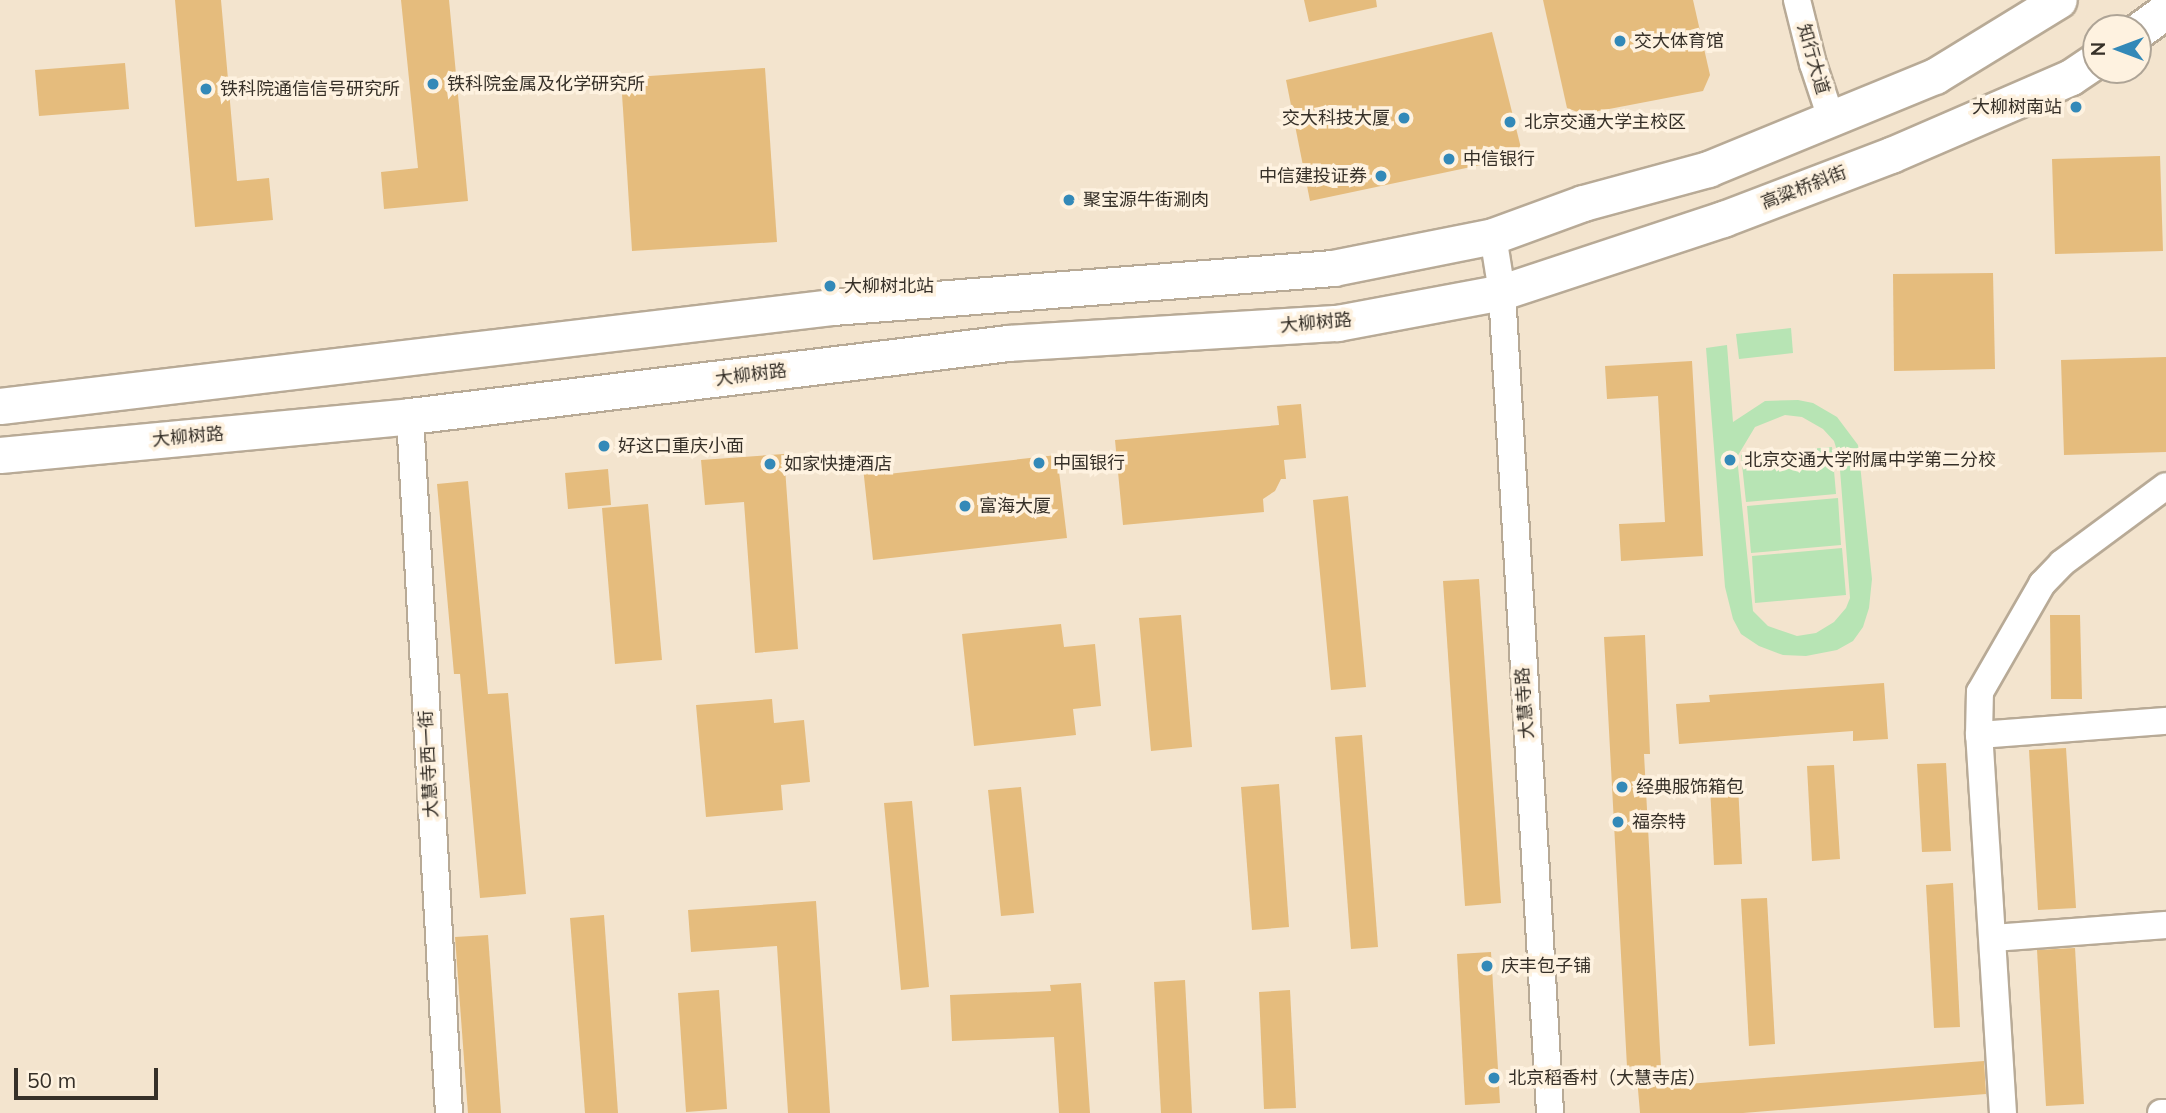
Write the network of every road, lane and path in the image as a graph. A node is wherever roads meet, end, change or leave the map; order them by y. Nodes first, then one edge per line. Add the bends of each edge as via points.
1 (1797, 0) edge
2 (2059, 0) edge
3 (2082, 70) edge
4 (1831, 118) junction
5 (1493, 236) junction
6 (1502, 292) junction
7 (0, 406) edge
8 (410, 416) junction
9 (0, 455) edge
10 (2166, 486) edge
11 (2166, 721) edge
12 (1979, 735) junction
13 (2166, 925) edge
14 (1993, 938) junction
15 (449, 1113) edge
16 (1550, 1113) edge
17 (2003, 1113) edge

1 - 4 street, 知行大道
2 - 4 main road via 1935,76
3 - 6 main road, 高粱桥斜街 via 1891,155 1723,219
4 - 5 main road via 1709,169 1583,203
5 - 6 street, 大慧寺路
5 - 7 main road via 1333,268 833,307
6 - 8 main road, 大柳树路 via 1337,324 1008,343
6 - 16 street, 大慧寺路
8 - 9 main road, 大柳树路
8 - 15 street, 大慧寺西一街
10 - 12 street via 2062,563 2042,584 1980,692
11 - 12 street
12 - 14 street
13 - 14 street
14 - 17 street

